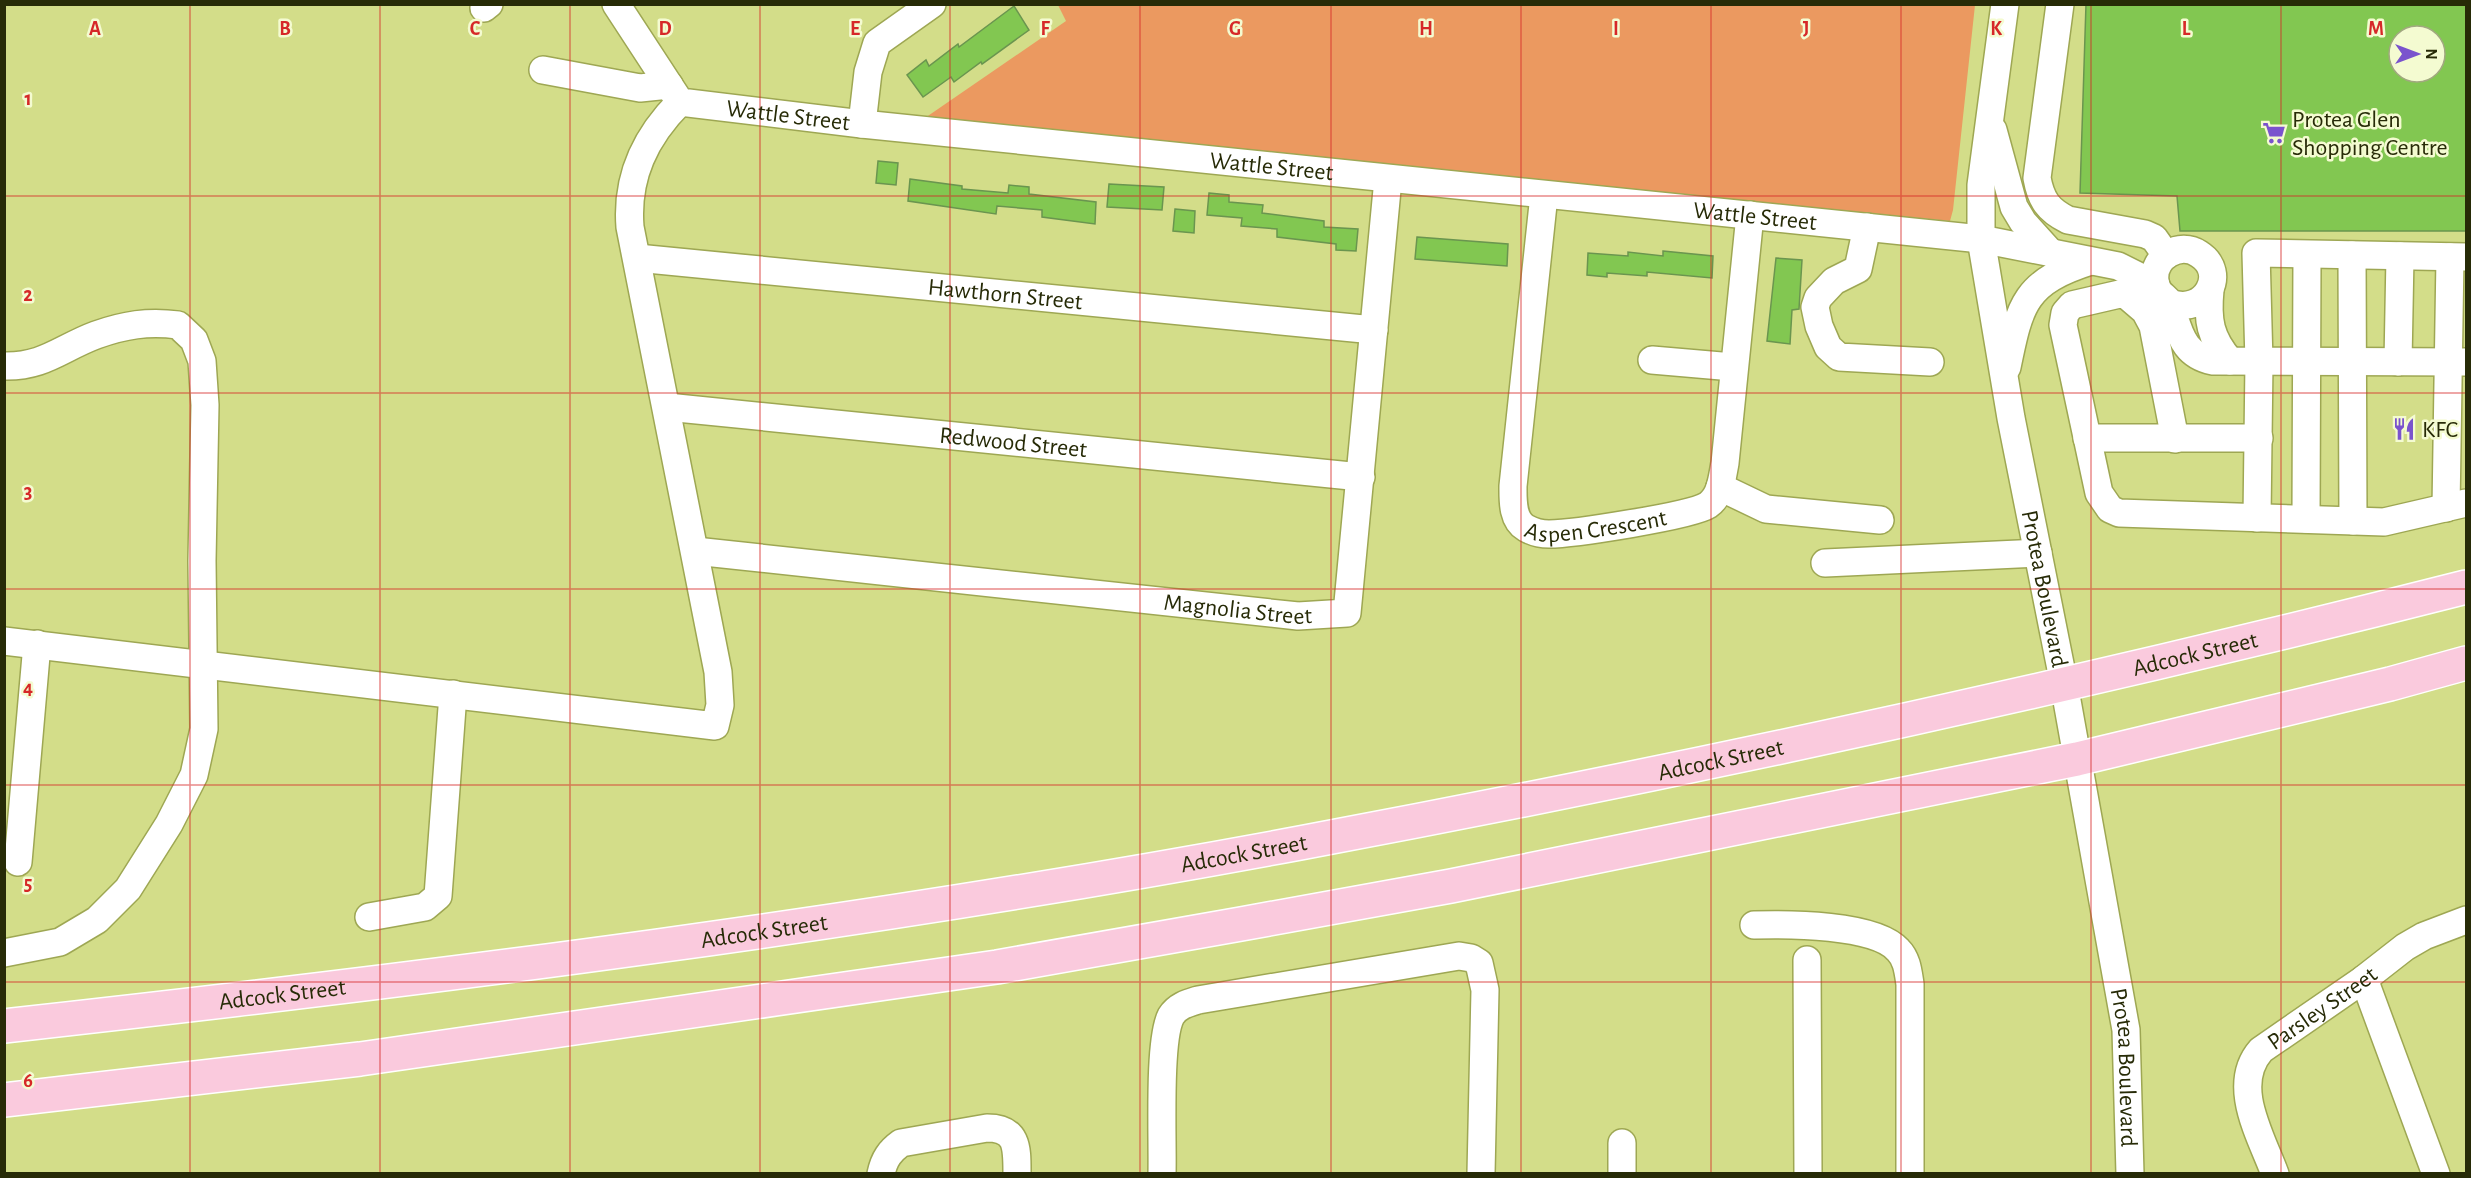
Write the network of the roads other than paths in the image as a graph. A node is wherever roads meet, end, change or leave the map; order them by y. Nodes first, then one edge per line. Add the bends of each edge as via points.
1 (616, 4) edge
2 (932, 4) edge
3 (2005, 4) edge
4 (2060, 4) edge
5 (543, 70) dead end
6 (674, 94) junction
7 (1989, 114) junction
8 (862, 124) junction
9 (1388, 179) junction
10 (1544, 195) junction
11 (1750, 215) junction
12 (1867, 227) junction
13 (1981, 239) junction
14 (2051, 253) junction
15 (2307, 255) junction
16 (2352, 255) junction
17 (2400, 256) junction
18 (2458, 257) edge
19 (637, 258) junction
20 (2092, 261) junction
21 (2163, 276) junction
22 (2210, 290) junction
23 (1374, 330) junction
24 (1652, 360) dead end
25 (2230, 361) junction
26 (1930, 362) dead end
27 (2259, 362) junction
28 (2306, 362) junction
29 (2353, 362) junction
30 (2398, 362) junction
31 (2457, 362) edge
32 (4, 366) edge
33 (1733, 367) junction
34 (2004, 381) junction
35 (667, 407) junction
36 (2087, 438) junction
37 (2259, 438) junction
38 (2175, 439) junction
39 (1361, 477) junction
40 (1720, 488) junction
41 (2456, 505) edge
42 (2257, 518) junction
43 (2306, 519) junction
44 (1880, 520) dead end
45 (2353, 521) junction
46 (695, 550) junction
47 (2038, 553) junction
48 (1826, 563) dead end
49 (2466, 587) edge
50 (4, 641) edge
51 (37, 644) junction
52 (2466, 663) edge
53 (202, 664) junction
54 (2064, 684) junction
55 (453, 694) junction
56 (2077, 759) junction
57 (15, 763) edge
58 (18, 862) dead end
59 (369, 917) dead end
60 (2466, 920) edge
61 (1754, 925) dead end
62 (4, 953) edge
63 (1807, 960) dead end
64 (2364, 979) junction
65 (4, 1026) edge
66 (4, 1100) edge
67 (1622, 1143) dead end
68 (881, 1173) edge
69 (1017, 1173) edge
70 (1162, 1173) edge
71 (1481, 1173) edge
72 (1622, 1173) edge
73 (1808, 1173) edge
74 (1910, 1173) edge
75 (2130, 1173) edge
76 (2276, 1173) edge
77 (2436, 1173) edge

1 - 6 street
2 - 8 street via 877,43 868,72
3 - 7 street, Protea Boulevard
4 - 21 street via 2037,178 2040,193 2046,206 2067,220 2154,238
5 - 6 street, Wattle Street
6 - 8 street, Wattle Street
6 - 19 street via 630,187 630,227
7 - 13 street, Protea Boulevard via 1981,185
7 - 14 street via 2014,207
8 - 9 street, Wattle Street
9 - 10 street, Wattle Street
9 - 23 street, Magnolia Street
10 - 11 street, Wattle Street
10 - 40 street, Aspen Crescent via 1513,486 1518,519 1524,528 1537,533 1573,531 1698,510 1709,504
11 - 12 street, Wattle Street
11 - 33 street
12 - 13 street, Wattle Street
12 - 26 street via 1858,269 1834,281 1815,307 1828,346 1839,357
13 - 14 street, Wattle Street
13 - 34 street, Protea Boulevard
14 - 20 street, Wattle Street
15 - 16 street
15 - 27 street via 2256,253
15 - 28 street
16 - 17 street
16 - 29 street
17 - 18 street
17 - 30 street
18 - 31 street
19 - 23 street, Hawthorn Street
19 - 35 street
20 - 21 street, Wattle Street
20 - 34 street via 2064,270 2032,292 2016,323
21 - 22 street via 2188,306 2205,298
21 - 22 street via 2184,249 2202,255 2211,271
21 - 25 street via 2178,329 2189,351 2198,358
22 - 25 street via 2208,307 2213,340
23 - 39 street, Magnolia Street
24 - 33 street
25 - 27 street
27 - 28 street
27 - 37 street
28 - 29 street
28 - 43 street
29 - 30 street
29 - 45 street
30 - 31 street
31 - 41 street
32 - 53 street via 39,363 94,336 135,323 178,325 194,340 202,361 205,405
33 - 40 street
34 - 47 street, Protea Boulevard
35 - 39 street, Redwood Street
35 - 46 street
36 - 38 street
36 - 38 street via 2064,325 2065,313 2072,305 2124,293 2145,311 2153,326
36 - 42 street via 2099,493 2110,510
37 - 38 street
37 - 42 street
39 - 46 street, Magnolia Street via 1347,613 1316,616
40 - 44 street via 1766,509
41 - 45 street via 2384,522
42 - 43 street
43 - 45 street
46 - 55 street via 720,691 715,726
47 - 48 street
47 - 54 street, Protea Boulevard
49 - 54 main road, Adcock Street
50 - 51 street
51 - 53 street
51 - 57 street
52 - 56 main road
53 - 55 street
53 - 62 street via 204,729 194,775 170,824 128,890 97,920 60,942
54 - 56 street, Protea Boulevard
54 - 65 main road, Adcock Street via 1587,788 1295,844 971,899 379,984
55 - 59 street via 438,896 425,907
56 - 66 main road via 1451,886 997,967 360,1059
56 - 75 street, Protea Boulevard via 2127,1040
57 - 58 street
60 - 64 street, Parsley Street via 2424,936
61 - 74 street via 1813,925 1880,938 1898,948 1907,963 1910,984
63 - 73 street
64 - 76 street, Parsley Street via 2251,1060 2246,1089
64 - 77 street
67 - 72 street
68 - 69 street via 891,1150 901,1143 987,1128 999,1128 1011,1137 1017,1154
70 - 71 street via 1167,1026 1182,1005 1459,956 1479,963 1485,990

